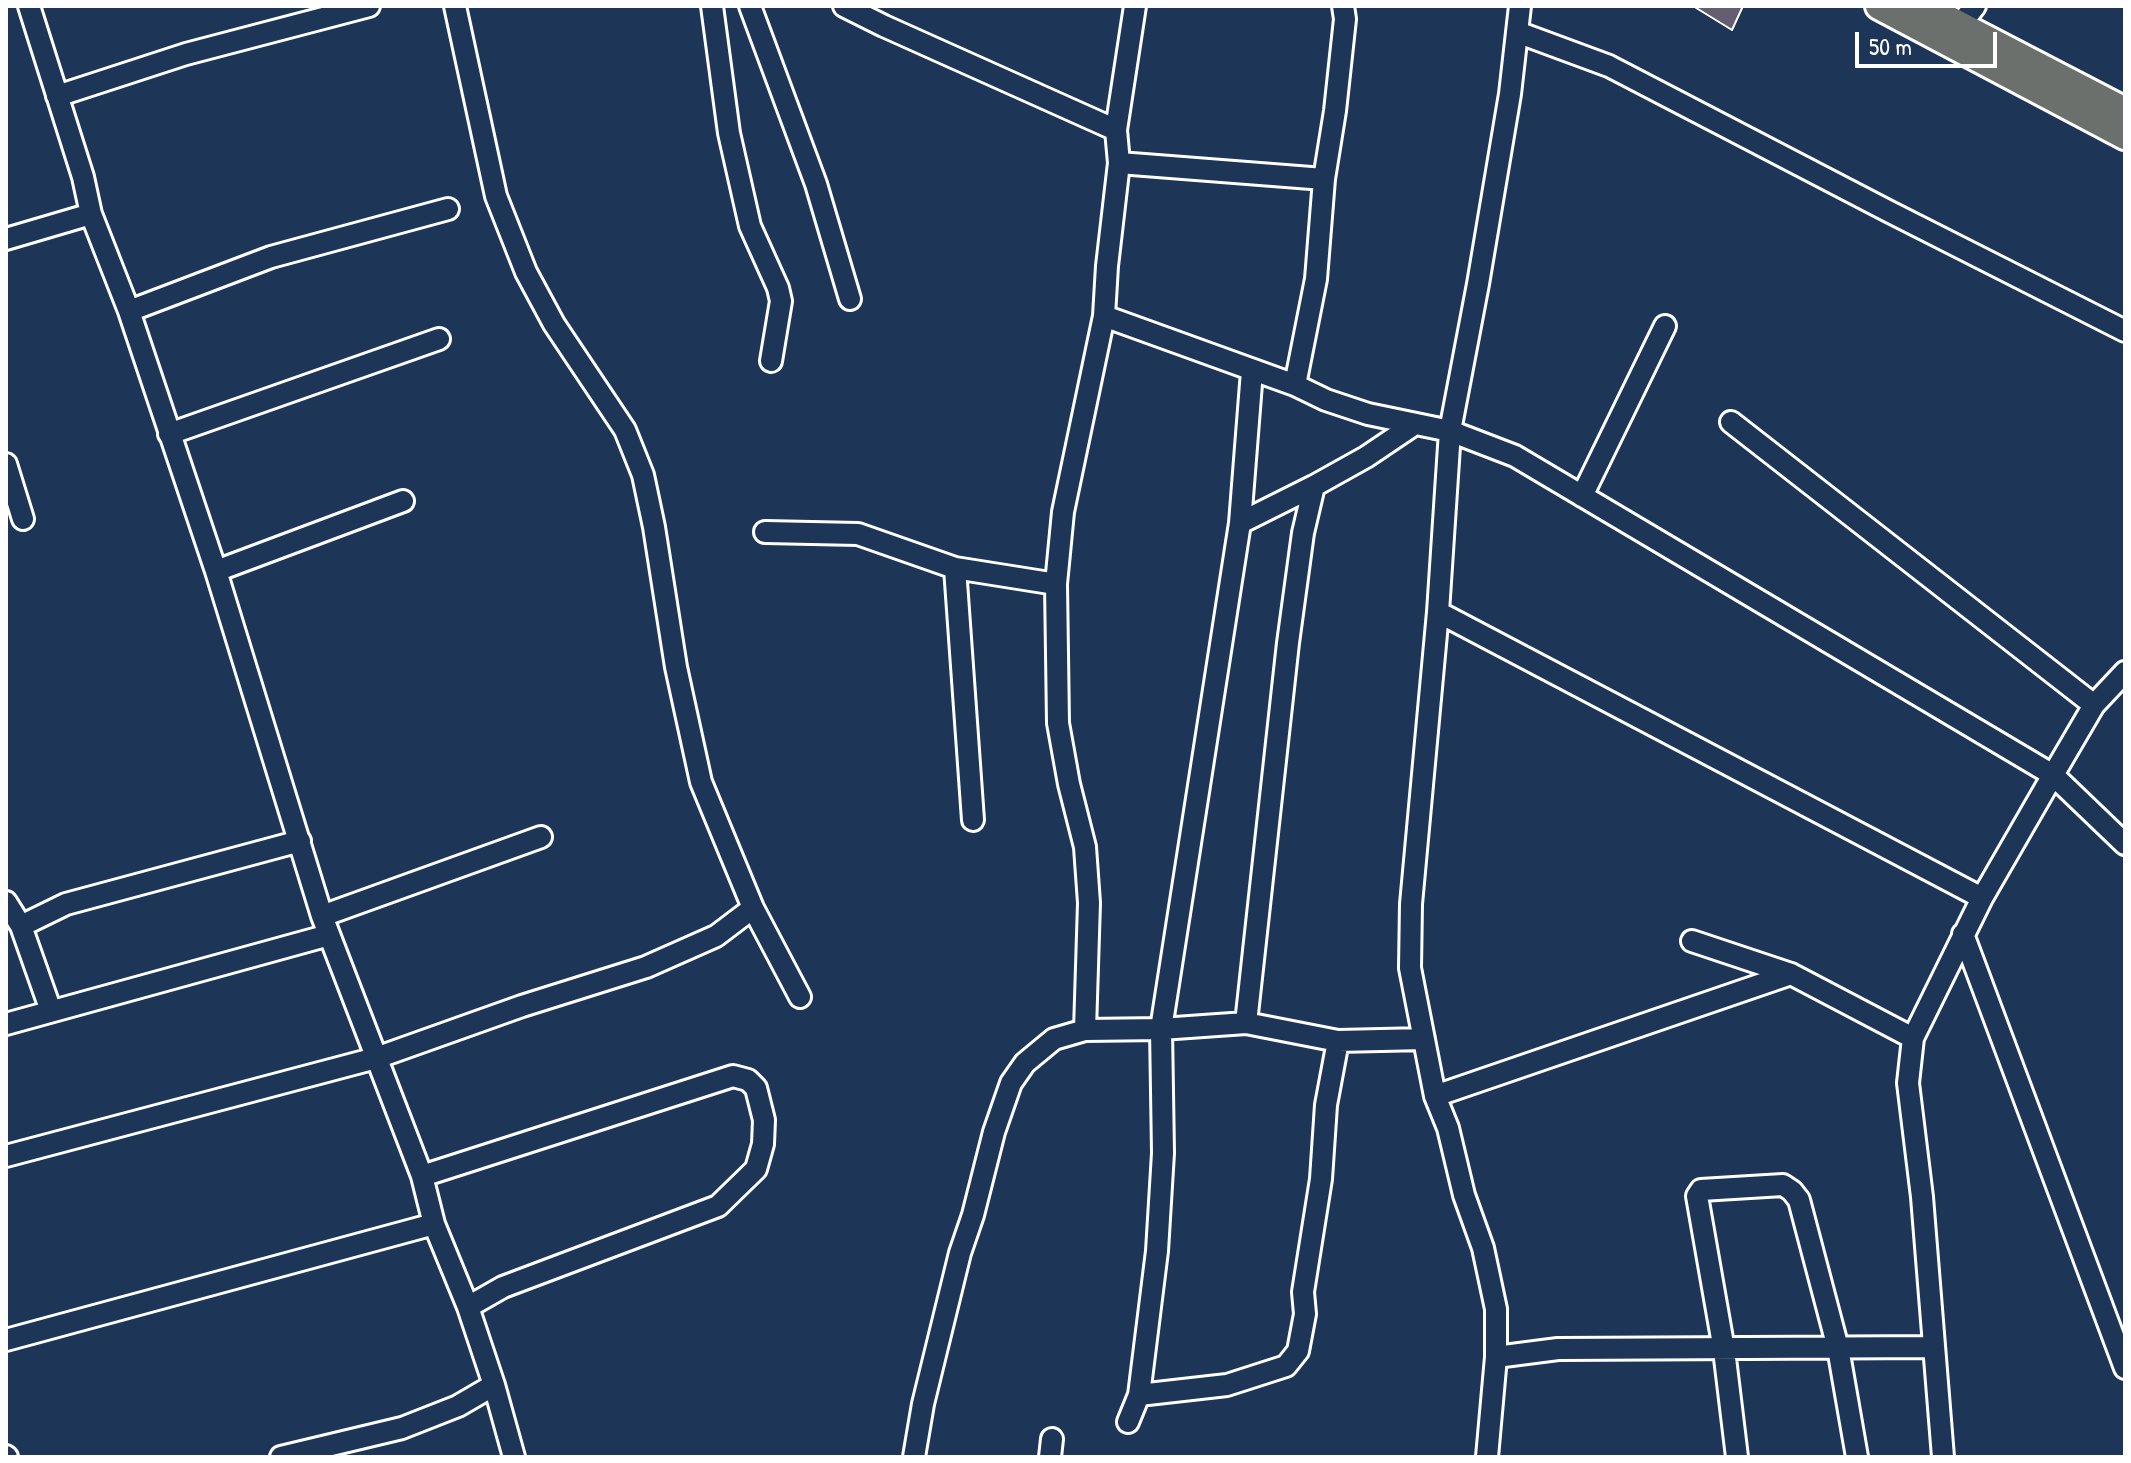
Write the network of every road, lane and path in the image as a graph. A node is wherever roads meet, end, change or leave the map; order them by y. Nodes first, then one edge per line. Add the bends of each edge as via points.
1 (29, 6) edge
2 (369, 6) edge
3 (455, 6) edge
4 (712, 6) edge
5 (750, 6) edge
6 (844, 6) edge
7 (1135, 6) edge
8 (1343, 6) edge
9 (1520, 6) edge
10 (1879, 6) edge
11 (1923, 6) edge
12 (1968, 16) edge
13 (1517, 32) junction
14 (57, 96) junction
15 (2125, 111) edge
16 (1116, 130) junction
17 (2125, 136) edge
18 (1119, 163) junction
19 (1324, 179) junction
20 (448, 209) dead end
21 (91, 214) junction
22 (6, 239) edge
23 (850, 299) dead end
24 (129, 311) junction
25 (1104, 316) junction
26 (1665, 326) dead end
27 (2125, 331) edge
28 (439, 339) dead end
29 (771, 361) dead end
30 (1252, 371) junction
31 (1295, 385) junction
32 (1731, 422) dead end
33 (1415, 424) junction
34 (1450, 431) junction
35 (169, 434) junction
36 (6, 464) edge
37 (1314, 486) junction
38 (1582, 496) junction
39 (403, 501) dead end
40 (23, 519) dead end
41 (1240, 523) junction
42 (765, 532) dead end
43 (955, 568) junction
44 (216, 571) junction
45 (1056, 584) junction
46 (1438, 612) junction
47 (2125, 672) edge
48 (2094, 705) junction
49 (2053, 775) junction
50 (973, 820) dead end
51 (541, 837) dead end
52 (300, 841) junction
53 (2125, 844) edge
54 (1982, 898) junction
55 (6, 902) edge
56 (753, 908) junction
57 (325, 925) junction
58 (21, 926) junction
59 (1963, 934) junction
60 (1692, 941) dead end
61 (1791, 974) junction
62 (800, 997) dead end
63 (51, 1011) junction
64 (1246, 1023) junction
65 (6, 1024) edge
66 (1161, 1029) junction
67 (1085, 1030) junction
68 (1913, 1038) junction
69 (1424, 1039) junction
70 (1338, 1041) junction
71 (376, 1058) junction
72 (1435, 1096) junction
73 (6, 1156) edge
74 (422, 1176) junction
75 (434, 1224) junction
76 (468, 1307) junction
77 (6, 1340) edge
78 (1934, 1347) junction
79 (1838, 1348) junction
80 (1724, 1350) junction
81 (1496, 1357) junction
82 (2125, 1368) edge
83 (494, 1385) junction
84 (1139, 1395) junction
85 (1128, 1422) dead end
86 (281, 1457) edge
87 (514, 1457) edge
88 (914, 1457) edge
89 (1487, 1457) edge
90 (1737, 1457) edge
91 (1857, 1457) edge
92 (1943, 1457) edge

1 - 14 street
2 - 14 street via 186,54
3 - 56 street via 496,196 526,272 625,430 643,475 701,782
4 - 29 street via 729,133 750,226 781,301
5 - 23 street via 816,184
6 - 16 street
7 - 16 street
8 - 19 street
9 - 13 street
10 - 17 main road
11 - 12 main road
12 - 15 main road
13 - 27 street via 1609,66
13 - 34 street via 1491,211
14 - 21 street
16 - 18 street
18 - 19 street
18 - 25 street
19 - 31 street via 1316,279
20 - 24 street via 271,257
21 - 22 street
21 - 24 street
24 - 35 street
25 - 30 street
25 - 45 street via 1063,512
26 - 38 street
28 - 35 street
30 - 31 street
30 - 41 street
31 - 33 street via 1368,414
32 - 48 street
33 - 34 street
33 - 37 street
34 - 38 street via 1515,456
34 - 46 street
35 - 44 street
36 - 40 street
37 - 41 street
37 - 64 street via 1288,643
38 - 49 street
39 - 44 street
41 - 66 street
42 - 43 street via 858,534
43 - 45 street
43 - 50 street
44 - 52 street
45 - 67 street via 1058,723 1085,847 1089,903
46 - 54 street
46 - 69 street via 1411,904 1410,968
47 - 48 street
48 - 49 street
49 - 53 street
49 - 54 street
51 - 57 street
52 - 57 street
52 - 58 street via 66,904
54 - 59 street
55 - 58 street
56 - 62 street
56 - 71 street via 716,936 646,967
57 - 63 street
57 - 71 street
58 - 63 street
59 - 68 street
59 - 82 street
60 - 61 street
61 - 68 street
61 - 72 street
63 - 65 street
64 - 66 street
64 - 70 street
66 - 67 street
66 - 84 street via 1163,1153
67 - 88 street via 1054,1039 1011,1083 960,1253
68 - 78 street via 1908,1083
69 - 70 street
69 - 72 street
70 - 84 street via 1298,1351 1286,1366 1227,1385
71 - 73 street
71 - 74 street
72 - 81 street via 1483,1248 1496,1309
74 - 75 street
74 - 76 street via 733,1076 756,1088 764,1120 756,1169 718,1206 542,1271
75 - 76 street
75 - 77 street
76 - 83 street
78 - 79 street
78 - 92 street
79 - 80 street
79 - 80 street via 1799,1200 1783,1185 1701,1190 1697,1196
79 - 91 street
80 - 81 street via 1558,1349
80 - 90 street
81 - 89 street
83 - 86 street via 402,1428
83 - 87 street
84 - 85 street

